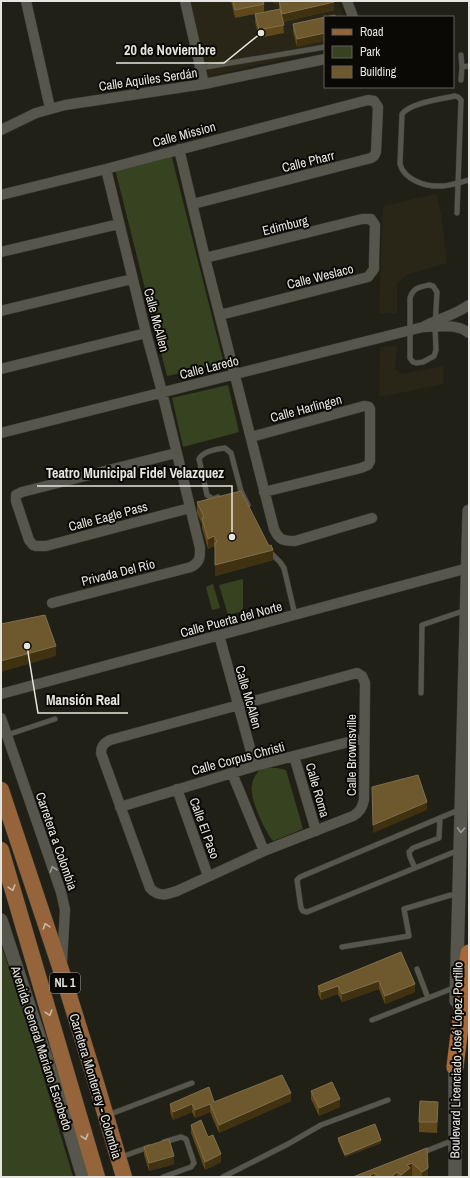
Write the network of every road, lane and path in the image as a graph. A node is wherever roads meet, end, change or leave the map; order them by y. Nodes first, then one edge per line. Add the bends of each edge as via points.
1 (26, 1) edge
2 (185, 1) edge
3 (347, 1) edge
4 (352, 16) edge
5 (324, 47) edge
6 (461, 55) dead end
7 (324, 59) edge
8 (469, 66) edge
9 (462, 67) junction
10 (200, 68) junction
11 (461, 80) dead end
12 (204, 84) junction
13 (374, 101) joint
14 (50, 108) junction
15 (1, 130) edge
16 (179, 149) junction
17 (106, 169) junction
18 (469, 180) edge
19 (458, 183) junction
20 (1, 194) edge
21 (192, 204) junction
22 (457, 213) dead end
23 (371, 219) joint
24 (119, 224) junction
25 (1, 252) edge
26 (205, 258) junction
27 (132, 278) junction
28 (469, 305) edge
29 (1, 311) edge
30 (220, 315) junction
31 (436, 323) junction
32 (410, 330) junction
33 (146, 333) junction
34 (469, 333) edge
35 (1, 369) edge
36 (234, 374) junction
37 (162, 392) junction
38 (1, 433) edge
39 (251, 437) junction
40 (176, 453) junction
41 (241, 491) junction
42 (264, 492) junction
43 (235, 493) edge
44 (223, 496) edge
45 (190, 508) junction
46 (249, 508) edge
47 (469, 511) edge
48 (372, 518) dead end
49 (266, 547) edge
50 (191, 567) joint
51 (468, 568) junction
52 (52, 603) dead end
53 (467, 610) junction
54 (295, 615) junction
55 (219, 635) junction
56 (422, 693) dead end
57 (1, 694) edge
58 (238, 706) junction
59 (1, 718) edge
60 (55, 719) dead end
61 (7, 735) junction
62 (364, 738) junction
63 (294, 756) junction
64 (255, 766) junction
65 (232, 773) junction
66 (177, 789) junction
67 (1, 790) edge
68 (120, 807) junction
69 (462, 809) junction
70 (440, 818) junction
71 (316, 831) junction
72 (1, 850) edge
73 (460, 850) junction
74 (264, 851) junction
75 (415, 868) junction
76 (208, 876) junction
77 (460, 896) junction
78 (1, 920) edge
79 (342, 947) dead end
80 (469, 953) edge
81 (417, 969) dead end
82 (63, 976) junction
83 (456, 987) junction
84 (428, 998) junction
85 (372, 1020) dead end
86 (455, 1066) junction
87 (192, 1083) dead end
88 (388, 1100) dead end
89 (106, 1116) junction
90 (455, 1140) junction
91 (160, 1144) edge
92 (153, 1146) edge
93 (416, 1155) edge
94 (118, 1158) junction
95 (454, 1175) edge
96 (83, 1177) edge
97 (97, 1177) edge
98 (124, 1177) edge
99 (163, 1177) edge
100 (223, 1177) edge

1 - 14 street
2 - 10 street
3 - 4 street
5 - 10 lane
6 - 9 lane
7 - 12 street, Calle Aquiles Serdán
8 - 9 lane
9 - 11 lane
10 - 12 street
12 - 14 street, Calle Aquiles Serdán
13 - 16 street, Calle Mission via 368,100
13 - 21 street, Calle Pharr via 378,110 376,152 371,158
14 - 15 street, Calle Aquiles Serdán
16 - 17 street, Calle Mission
16 - 21 street
17 - 20 street, Calle Mission
17 - 24 street, Calle McAllen
18 - 19 lane
19 - 19 lane via 443,186 427,185 411,178 402,170 402,114 405,110 419,104 455,96 460,98
19 - 22 lane
21 - 26 street
23 - 26 street, Edimburg via 362,219
23 - 30 street, Calle Weslaco via 375,225 374,269 368,277
24 - 25 street
24 - 27 street, Calle McAllen
26 - 30 street
27 - 29 street
27 - 33 street, Calle McAllen
28 - 31 street, Calle Laredo
30 - 36 street
31 - 32 street, Calle Laredo
31 - 32 lane via 434,356 416,363 410,358
31 - 32 lane via 438,292 429,285 416,288 410,298
31 - 34 street, Calle Laredo via 463,328
32 - 36 street, Calle Laredo
33 - 35 street
33 - 37 street, Calle McAllen
36 - 37 street, Calle Laredo
36 - 39 street
37 - 38 street, Calle Laredo
37 - 40 street, Calle McAllen
39 - 42 street
39 - 42 street, Calle Harlingen via 364,406 369,407 371,411 368,465
40 - 45 street, Calle McAllen
40 - 45 street, Calle Eagle Pass via 22,492 16,495 16,501 26,534 36,546 46,546
41 - 43 lane
41 - 44 lane via 231,453 225,448 205,452 199,459 206,493 213,499
41 - 46 lane
42 - 48 street via 274,529 281,540 295,540
45 - 50 street, Calle McAllen via 200,548 200,558
47 - 51 street, Boulevard Licenciado José López Portillo
49 - 54 lane via 284,568
50 - 52 street, Privada Del Río
51 - 53 street, Boulevard Licenciado José López Portillo
51 - 54 street, Calle Puerta del Norte
53 - 56 lane via 422,626
53 - 69 street, Boulevard Licenciado José López Portillo
54 - 55 street, Calle Puerta del Norte
55 - 57 street, Calle Puerta del Norte
55 - 58 street, Calle McAllen
58 - 62 street, Calle Brownsville via 360,674 365,683
58 - 64 street, Calle McAllen
58 - 68 street, Calle Brownsville via 105,743 101,753
59 - 61 street, Carretera a Colombia
60 - 61 lane
82 -> 61 street, Carretera a Colombia via 65,910 61,892
62 - 63 street, Calle Corpus Christi
62 - 71 street, Calle Brownsville via 362,808 353,816
63 - 64 street, Calle Corpus Christi
63 - 71 street, Calle Roma
64 - 65 street, Calle Corpus Christi
65 - 66 street, Calle Corpus Christi
65 - 74 street
66 - 68 street, Calle Corpus Christi
66 - 76 street, Calle El Paso
82 -> 67 main road, Carretera Monterrey - Colombia / NL 1
68 - 76 street, Calle Brownsville via 150,888 155,894 167,894
69 - 70 lane
69 -> 73 street, Boulevard Licenciado José López Portillo
70 - 75 lane via 439,838 409,852
70 - 75 lane via 300,877 297,880 301,908 307,912
71 - 74 street, Calle Brownsville
72 -> 97 main road, Carretera Monterrey - Colombia / NL 1
73 - 75 lane
73 - 77 street, Boulevard Licenciado José López Portillo
74 - 76 street, Calle Brownsville
77 - 79 lane via 451,895 404,909 409,936
77 - 83 street, Boulevard Licenciado José López Portillo
78 - 96 street, Avenida General Mariano Escobedo
80 - 86 highway
81 - 84 lane
82 - 89 main road, Carretera Monterrey - Colombia / NL 1
83 - 84 lane
83 - 86 street, Boulevard Licenciado José López Portillo
84 - 85 lane
86 - 90 street, Boulevard Licenciado José López Portillo
87 - 89 lane
88 - 100 lane via 321,1125
89 - 94 main road, Carretera Monterrey - Colombia / NL 1
90 - 93 lane
90 - 95 street, Boulevard Licenciado José López Portillo
91 - 99 lane via 181,1137 186,1139 194,1163 191,1167
92 - 94 lane
94 - 98 main road, Carretera Monterrey - Colombia / NL 1

